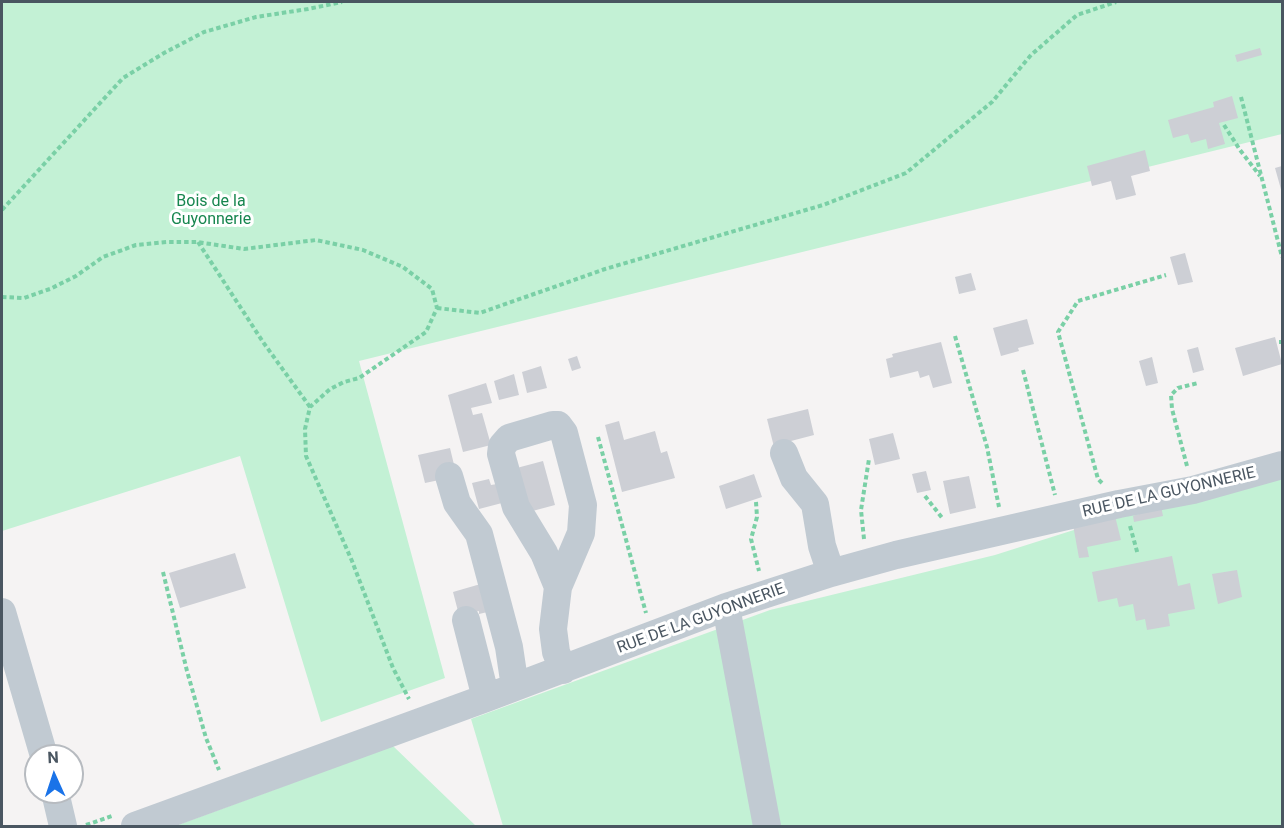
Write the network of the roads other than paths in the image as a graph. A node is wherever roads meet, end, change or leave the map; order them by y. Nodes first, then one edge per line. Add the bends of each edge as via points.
1 (784, 453) dead end
2 (1282, 465) edge
3 (450, 476) dead end
4 (831, 573) junction
5 (558, 587) junction
6 (726, 607) junction
7 (2, 612) edge
8 (466, 620) dead end
9 (563, 670) junction
10 (515, 687) junction
11 (486, 698) junction
12 (40, 744) edge
13 (58, 804) edge
14 (63, 826) edge
15 (135, 826) edge
16 (767, 826) edge

1 - 4 street via 794,478 815,504
2 - 4 street, RUE DE LA GUYONNERIE via 1193,490
3 - 10 street via 457,503 479,534 509,647
4 - 6 street, RUE DE LA GUYONNERIE
5 - 5 street via 581,533 583,505 564,433 553,425 508,438 501,454 516,507 544,553
5 - 9 street via 553,629
6 - 9 street, RUE DE LA GUYONNERIE
6 - 16 street
7 - 12 street
8 - 11 street
9 - 10 street, RUE DE LA GUYONNERIE
10 - 11 street, RUE DE LA GUYONNERIE
11 - 15 street, RUE DE LA GUYONNERIE
13 - 14 street

